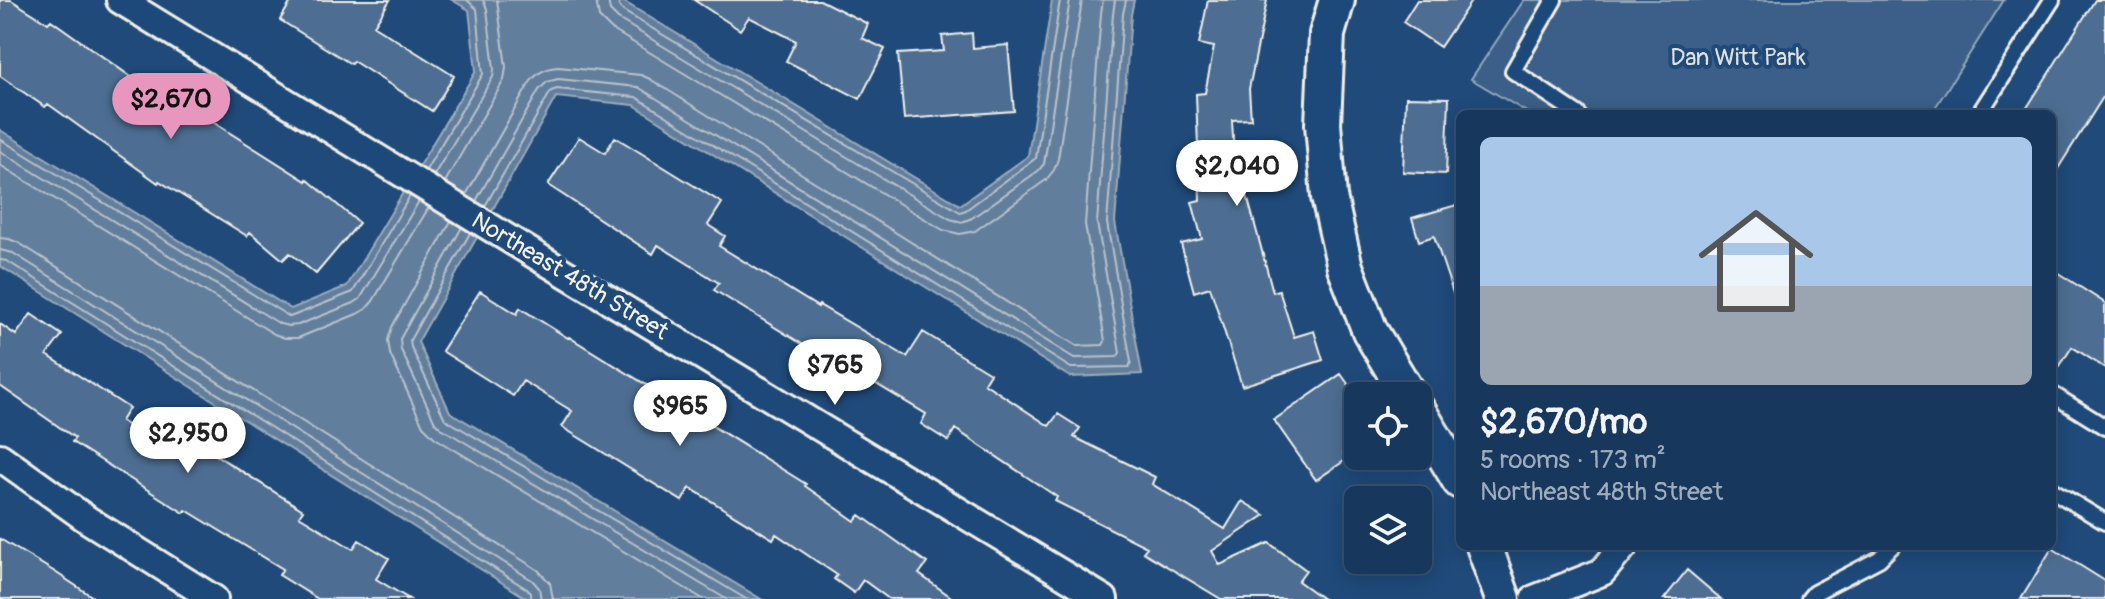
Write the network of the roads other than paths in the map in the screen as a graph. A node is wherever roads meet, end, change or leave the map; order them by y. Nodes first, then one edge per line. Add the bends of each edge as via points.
1 (120, 0) edge
2 (1337, 0) edge
3 (1554, 0) edge
4 (2052, 0) edge
5 (1572, 110) edge
6 (1982, 110) edge
7 (1401, 382) edge
8 (2056, 396) edge
9 (2105, 427) edge
10 (1432, 434) edge
11 (0, 457) edge
12 (1456, 474) edge
13 (2056, 492) edge
14 (2105, 522) edge
15 (1485, 550) edge
16 (1621, 550) edge
17 (1888, 550) edge
18 (214, 599) edge
19 (1104, 599) edge
20 (1503, 599) edge
21 (1534, 599) edge
22 (1809, 599) edge

1 - 19 street, Northeast 48th Street
2 - 7 street via 1327,34 1323,124 1329,197 1345,267 1370,331
3 - 5 lane via 1513,71
4 - 6 lane
8 - 9 lane
10 - 12 street
11 - 18 street
13 - 14 lane
15 - 20 street
16 - 21 street via 1602,572
17 - 22 lane

